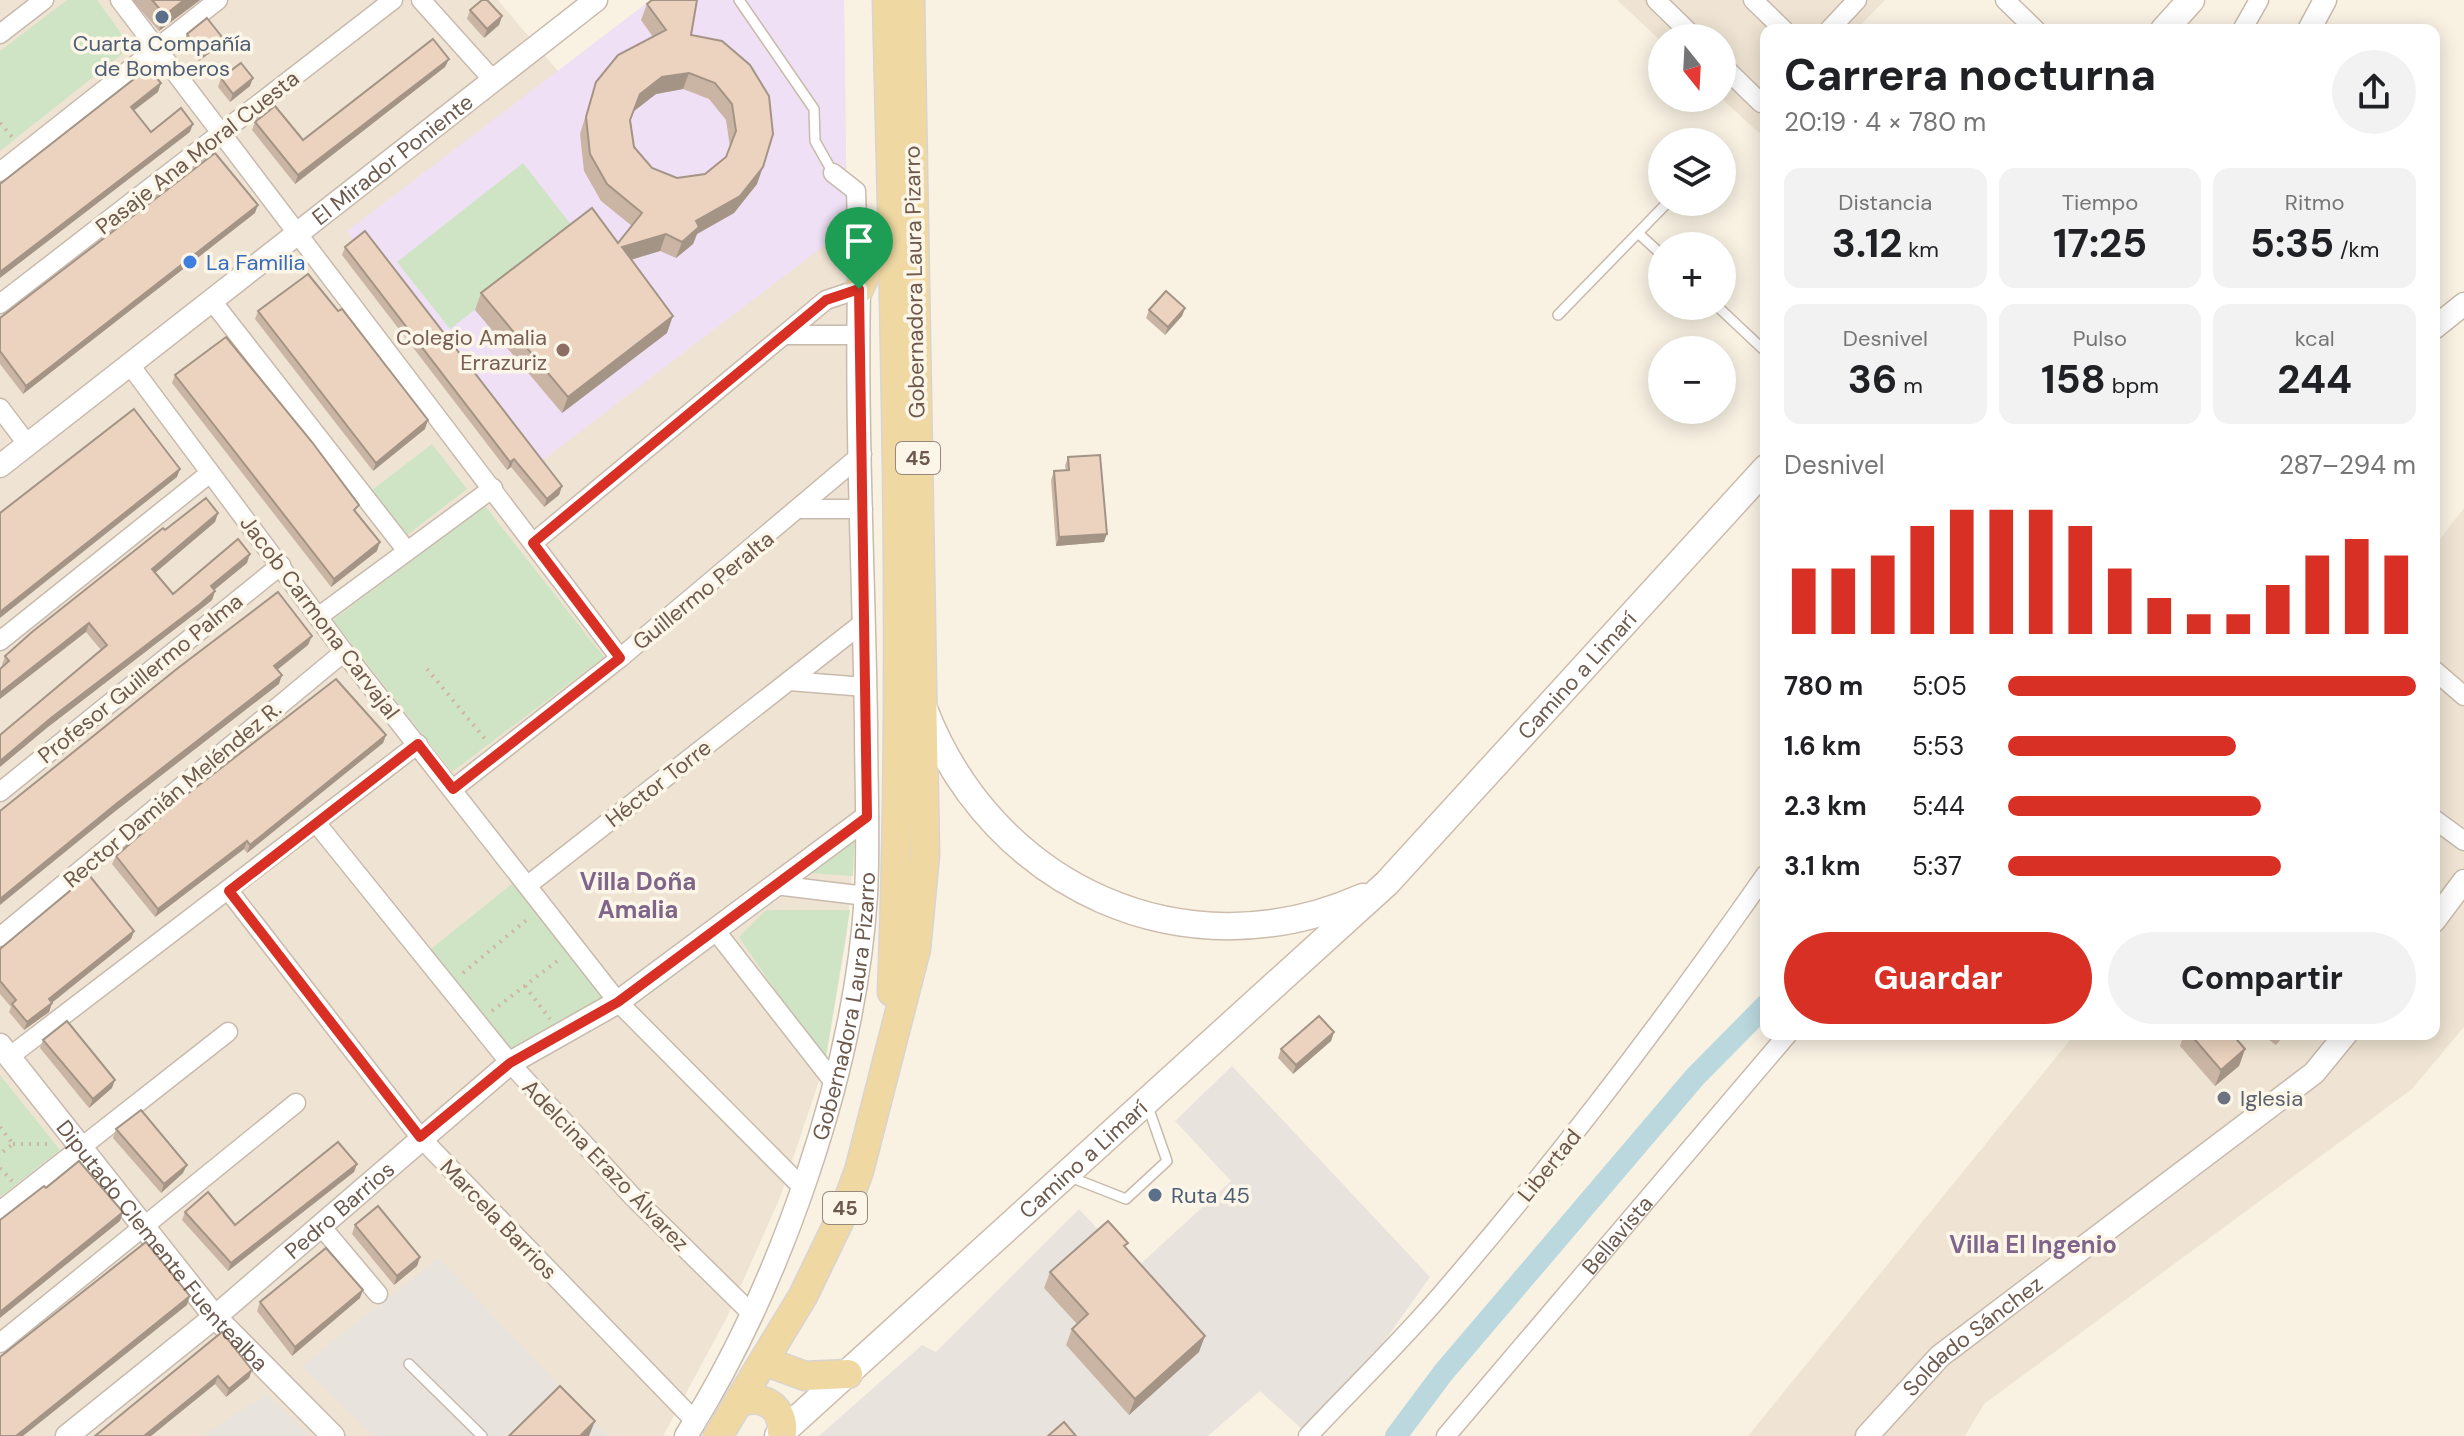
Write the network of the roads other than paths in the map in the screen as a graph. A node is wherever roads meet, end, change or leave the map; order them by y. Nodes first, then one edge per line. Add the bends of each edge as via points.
1 (44, 0) edge
2 (120, 0) edge
3 (218, 0) edge
4 (393, 0) edge
5 (421, 0) edge
6 (596, 0) edge
7 (739, 0) edge
8 (887, 0) edge
9 (910, 0) edge
10 (1656, 0) edge
11 (1753, 0) edge
12 (1857, 0) edge
13 (2005, 0) edge
14 (2191, 0) edge
15 (2259, 0) edge
16 (2325, 0) edge
17 (1681, 24) edge
18 (1778, 24) edge
19 (1835, 24) edge
20 (2030, 24) edge
21 (2169, 24) edge
22 (2245, 24) edge
23 (2312, 24) edge
24 (0, 34) edge
25 (157, 48) junction
26 (1736, 77) edge
27 (493, 80) junction
28 (1760, 98) edge
29 (222, 132) junction
30 (0, 172) edge
31 (833, 173) joint
32 (892, 214) junction
33 (1654, 216) edge
34 (300, 232) junction
35 (1638, 233) junction
36 (1648, 242) edge
37 (859, 289) junction
38 (212, 301) junction
39 (0, 304) edge
40 (2464, 304) edge
41 (1558, 315) dead end
42 (1732, 320) edge
43 (2440, 323) edge
44 (788, 335) junction
45 (858, 335) junction
46 (1760, 346) edge
47 (130, 365) junction
48 (0, 408) edge
49 (28, 445) junction
50 (862, 454) junction
51 (0, 466) edge
52 (210, 473) junction
53 (1760, 475) edge
54 (493, 488) junction
55 (801, 509) junction
56 (863, 509) junction
57 (533, 543) junction
58 (407, 551) junction
59 (281, 565) junction
60 (899, 586) junction
61 (318, 617) junction
62 (864, 622) junction
63 (0, 641) edge
64 (344, 652) junction
65 (620, 658) junction
66 (2440, 675) edge
67 (789, 681) junction
68 (865, 687) junction
69 (2464, 696) edge
70 (924, 709) junction
71 (418, 744) junction
72 (453, 789) junction
73 (0, 792) edge
74 (867, 817) junction
75 (2440, 823) edge
76 (317, 824) junction
77 (2464, 841) edge
78 (2464, 881) edge
79 (1760, 882) edge
80 (1387, 883) junction
81 (528, 885) junction
82 (775, 885) junction
83 (229, 891) junction
84 (866, 896) junction
85 (2440, 913) edge
86 (1278, 924) junction
87 (715, 930) junction
88 (0, 937) edge
89 (1298, 966) junction
90 (618, 1002) junction
91 (228, 1032) dead end
92 (1783, 1040) edge
93 (2341, 1040) edge
94 (890, 1041) junction
95 (4, 1051) edge
96 (510, 1063) junction
97 (833, 1081) junction
98 (296, 1103) dead end
99 (1147, 1104) junction
100 (420, 1137) junction
101 (82, 1145) junction
102 (1067, 1176) junction
103 (802, 1187) junction
104 (0, 1211) edge
105 (320, 1225) junction
106 (144, 1226) junction
107 (378, 1294) dead end
108 (751, 1313) junction
109 (215, 1317) junction
110 (0, 1343) edge
111 (764, 1361) junction
112 (409, 1364) dead end
113 (848, 1374) junction
114 (740, 1402) junction
115 (700, 1431) edge
116 (780, 1434) edge
117 (67, 1436) edge
118 (333, 1436) edge
119 (482, 1436) edge
120 (1308, 1436) edge
121 (1446, 1436) edge
122 (1867, 1436) edge

1 - 24 street
2 - 25 street
3 - 25 street
4 - 29 street, Pasaje Ana Moral Cuesta
5 - 27 street
6 - 27 street, El Mirador Poniente
7 - 31 lane via 814,109 815,141
8 - 32 main road, Gobernadora Laura Pizarro / 45
9 - 70 main road, Gobernadora Laura Pizarro / 45
10 - 17 street
11 - 18 street
12 - 19 street
13 - 20 street
14 - 21 main road
15 - 22 street
16 - 23 street
25 - 29 street
25 - 30 street
26 - 28 street
27 - 34 street, El Mirador Poniente
29 - 34 street
29 - 39 street, Pasaje Ana Moral Cuesta
31 - 37 street, Gobernadora Laura Pizarro via 856,191
32 - 37 main road
32 - 60 main road, Gobernadora Laura Pizarro / 45
33 - 35 lane
34 - 38 street, El Mirador Poniente
34 - 54 street
35 - 36 lane
35 - 41 lane
37 - 44 street via 826,300
37 - 45 street, Gobernadora Laura Pizarro
38 - 47 street, El Mirador Poniente
38 - 58 street
40 - 43 street
42 - 46 lane
44 - 45 street
44 - 57 street
45 - 50 street, Gobernadora Laura Pizarro
47 - 49 street, El Mirador Poniente
47 - 52 street, Jacob Carmona Carvajal
48 - 49 street
49 - 51 street, El Mirador Poniente
50 - 55 street, Guillermo Peralta
50 - 56 street, Gobernadora Laura Pizarro
52 - 59 street, Jacob Carmona Carvajal
52 - 63 street
53 - 80 main road, Camino a Limarí
54 - 57 street
54 - 58 street
55 - 56 street
55 - 65 street, Guillermo Peralta
56 - 62 street, Gobernadora Laura Pizarro
57 - 65 street
58 - 61 street
59 - 61 street, Jacob Carmona Carvajal
59 - 73 street, Profesor Guillermo Palma
60 - 70 main road
60 - 94 main road, Gobernadora Laura Pizarro / 45
61 - 64 street, Jacob Carmona Carvajal
62 - 67 street, Héctor Torre
62 - 68 street, Gobernadora Laura Pizarro
64 - 71 street, Jacob Carmona Carvajal
64 - 88 street, Rector Damián Meléndez R.
65 - 72 street, Guillermo Peralta
66 - 69 street
67 - 68 street
67 - 81 street, Héctor Torre
68 - 74 street, Gobernadora Laura Pizarro
70 - 86 main road, Camino a Limarí via 946,758 982,812 1056,876 1115,905 1179,923
70 - 94 main road, Gobernadora Laura Pizarro / 45 via 925,855 916,949
71 - 72 street, Jacob Carmona Carvajal
71 - 76 street
72 - 81 street, Jacob Carmona Carvajal
74 - 82 street, Pedro Barrios
74 - 84 street, Gobernadora Laura Pizarro
75 - 77 street
76 - 83 street
76 - 96 street, Adelcina Erazo Álvarez
78 - 85 street
79 - 120 street, Libertad via 1518,1204 1444,1292
80 - 86 main road, Camino a Limarí via 1338,908
80 - 89 main road, Camino a Limarí
81 - 90 street, Jacob Carmona Carvajal
82 - 84 street
82 - 87 street, Pedro Barrios
83 - 95 street
83 - 100 street, Marcela Barrios
84 - 97 street, Gobernadora Laura Pizarro
86 - 89 main road
87 - 90 street, Pedro Barrios
87 - 97 street
89 - 99 main road, Camino a Limarí
90 - 96 street, Pedro Barrios
90 - 103 street, Jacob Carmona Carvajal
91 - 101 street
92 - 121 street, Bellavista
93 - 122 street, Soldado Sánchez via 2314,1073 1940,1356
94 - 111 main road, Gobernadora Laura Pizarro / 45 via 871,1131 844,1211
95 - 101 street, Diputado Clemente Fuentealba
96 - 100 street, Pedro Barrios
96 - 108 street, Adelcina Erazo Álvarez via 632,1196
97 - 103 street, Gobernadora Laura Pizarro
98 - 106 street
99 - 102 main road, Camino a Limarí
99 - 102 lane via 1167,1161 1126,1199
100 - 105 street, Pedro Barrios
100 - 115 street, Marcela Barrios
101 - 104 street
101 - 106 street, Diputado Clemente Fuentealba
102 - 113 main road, Camino a Limarí
103 - 108 street, Gobernadora Laura Pizarro
105 - 107 street
105 - 109 street, Pedro Barrios
106 - 109 street, Diputado Clemente Fuentealba
106 - 110 street
108 - 115 street, Gobernadora Laura Pizarro
109 - 117 street, Pedro Barrios
109 - 118 street, Diputado Clemente Fuentealba
111 - 113 main road via 805,1376
111 - 114 main road, Gobernadora Laura Pizarro / 45
112 - 119 lane
113 - 116 main road, Camino a Limarí
114 - 115 main road, Gobernadora Laura Pizarro / 45
114 - 116 main road via 761,1399 773,1406 781,1418

